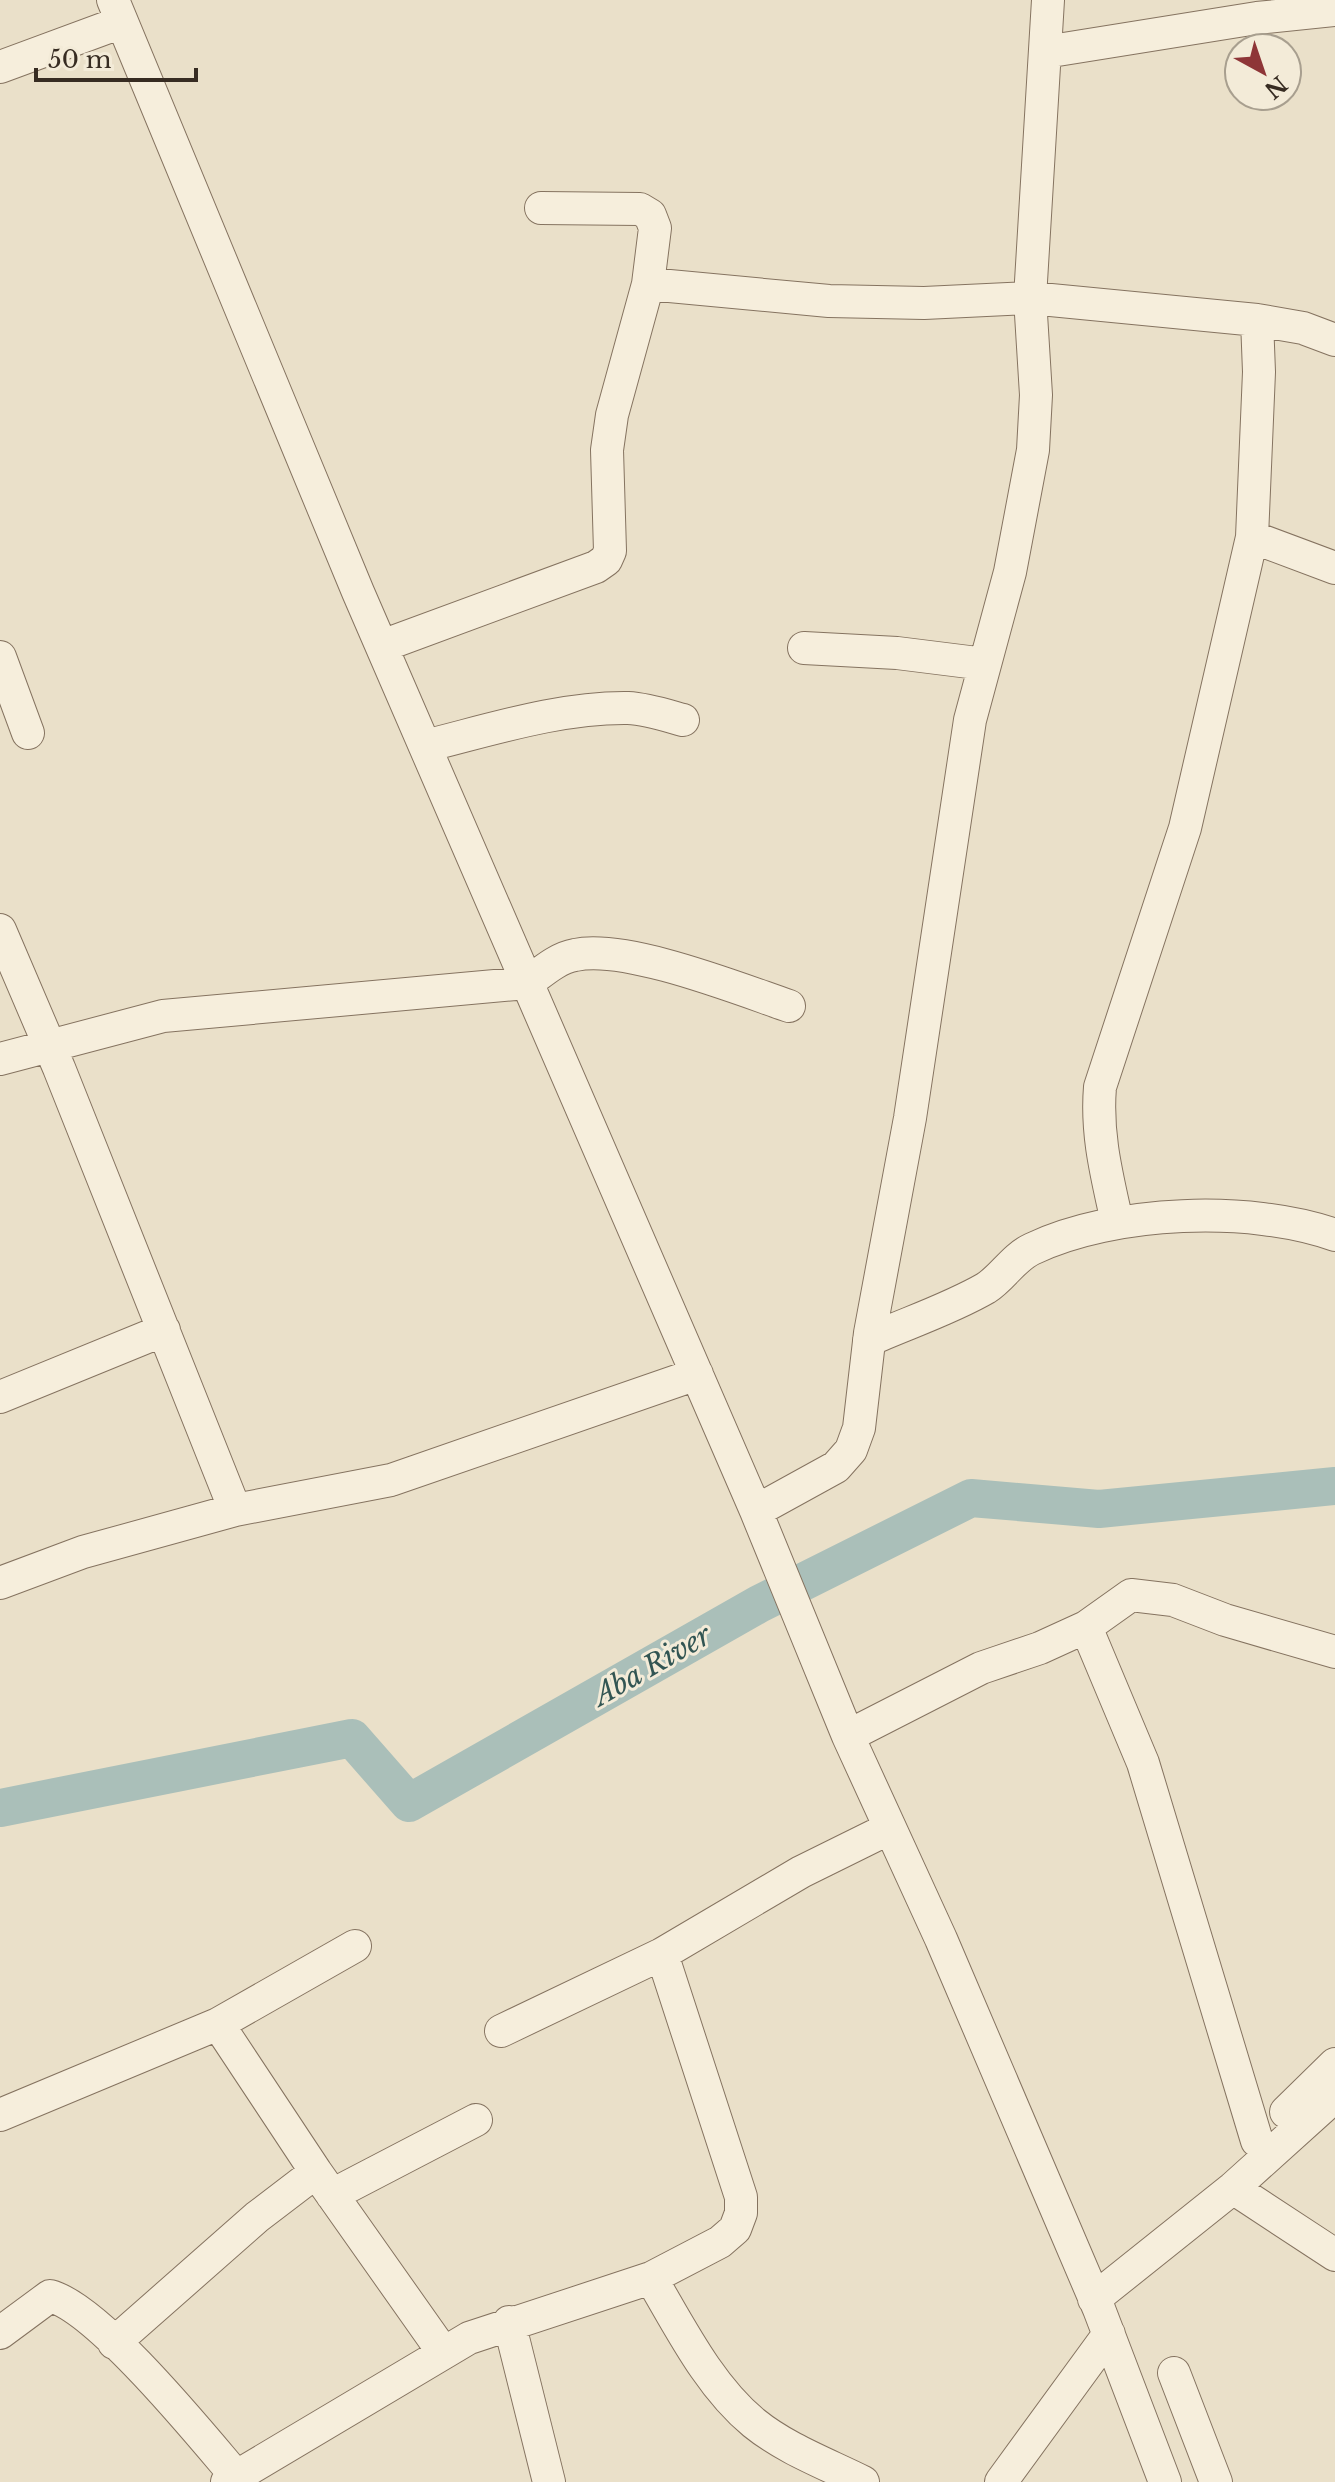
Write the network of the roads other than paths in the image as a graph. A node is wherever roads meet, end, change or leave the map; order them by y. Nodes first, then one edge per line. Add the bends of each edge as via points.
1 (1048, 0) edge
2 (1335, 10) edge
3 (118, 11) edge
4 (1045, 52) junction
5 (0, 67) edge
6 (541, 208) dead end
7 (648, 284) junction
8 (1030, 298) junction
9 (1257, 320) junction
10 (1335, 340) edge
11 (1252, 537) junction
12 (1335, 568) edge
13 (382, 646) junction
14 (804, 648) dead end
15 (0, 657) edge
16 (985, 664) junction
17 (683, 720) dead end
18 (28, 733) dead end
19 (425, 746) junction
20 (0, 930) edge
21 (527, 983) junction
22 (789, 1006) dead end
23 (49, 1044) junction
24 (0, 1059) edge
25 (1117, 1222) junction
26 (1335, 1235) edge
27 (164, 1330) junction
28 (869, 1340) junction
29 (697, 1374) junction
30 (0, 1397) edge
31 (235, 1510) junction
32 (756, 1511) junction
33 (0, 1583) edge
34 (1086, 1627) junction
35 (1335, 1652) edge
36 (848, 1736) junction
37 (890, 1828) junction
38 (355, 1946) dead end
39 (662, 1954) junction
40 (218, 2024) junction
41 (501, 2031) dead end
42 (1335, 2064) edge
43 (1335, 2096) edge
44 (0, 2115) edge
45 (476, 2120) dead end
46 (1257, 2141) junction
47 (324, 2184) junction
48 (1233, 2188) junction
49 (1335, 2255) edge
50 (651, 2278) junction
51 (1094, 2299) junction
52 (509, 2322) junction
53 (0, 2333) edge
54 (1109, 2334) junction
55 (114, 2343) junction
56 (443, 2352) junction
57 (1174, 2373) dead end
58 (232, 2479) edge
59 (549, 2482) edge
60 (863, 2482) edge
61 (1001, 2482) edge
62 (1165, 2482) edge
63 (1216, 2482) edge

1 - 4 street
2 - 4 street
3 - 5 street
3 - 13 street
4 - 8 street
6 - 7 street via 640,209 650,215 655,228
7 - 8 street via 829,301
7 - 13 street via 612,415 606,560
8 - 9 street
8 - 16 street via 1036,395 1033,450 1010,572
9 - 10 street
9 - 11 street
11 - 12 street
11 - 25 street via 1185,828 1100,1087 1100,1150
13 - 19 street
14 - 16 street
15 - 18 street
16 - 28 street via 970,720 910,1118
17 - 19 street via 646,710 608,710 530,720
19 - 21 street
20 - 23 street
21 - 22 street via 556,962 592,954 697,974
21 - 23 street via 163,1016
21 - 29 street
23 - 24 street
23 - 27 street
25 - 26 street via 1184,1216 1297,1223
25 - 28 street via 1032,1249 985,1288
27 - 30 street
27 - 31 street
28 - 32 street via 859,1428 851,1450 815,1481
29 - 31 street via 391,1480
29 - 32 street
31 - 33 street via 83,1552
32 - 36 street
34 - 35 street via 1131,1595 1147,1595
34 - 36 street via 981,1668
34 - 46 street via 1143,1763
36 - 37 street
37 - 39 street via 801,1872
37 - 51 street
38 - 40 street
39 - 41 street
39 - 50 street via 741,2197 741,2213 735,2229 720,2242
40 - 44 street
40 - 47 street
42 - 46 street
43 - 48 street
45 - 47 street
46 - 48 street
47 - 55 street via 257,2217
47 - 56 street
48 - 49 street
48 - 51 street
50 - 52 street
50 - 60 street via 709,2372 738,2408 784,2443
51 - 54 street
52 - 56 street
52 - 59 street
53 - 55 street via 50,2296 75,2306
54 - 61 street
54 - 62 street
55 - 58 street via 184,2415
56 - 58 street
57 - 63 street

